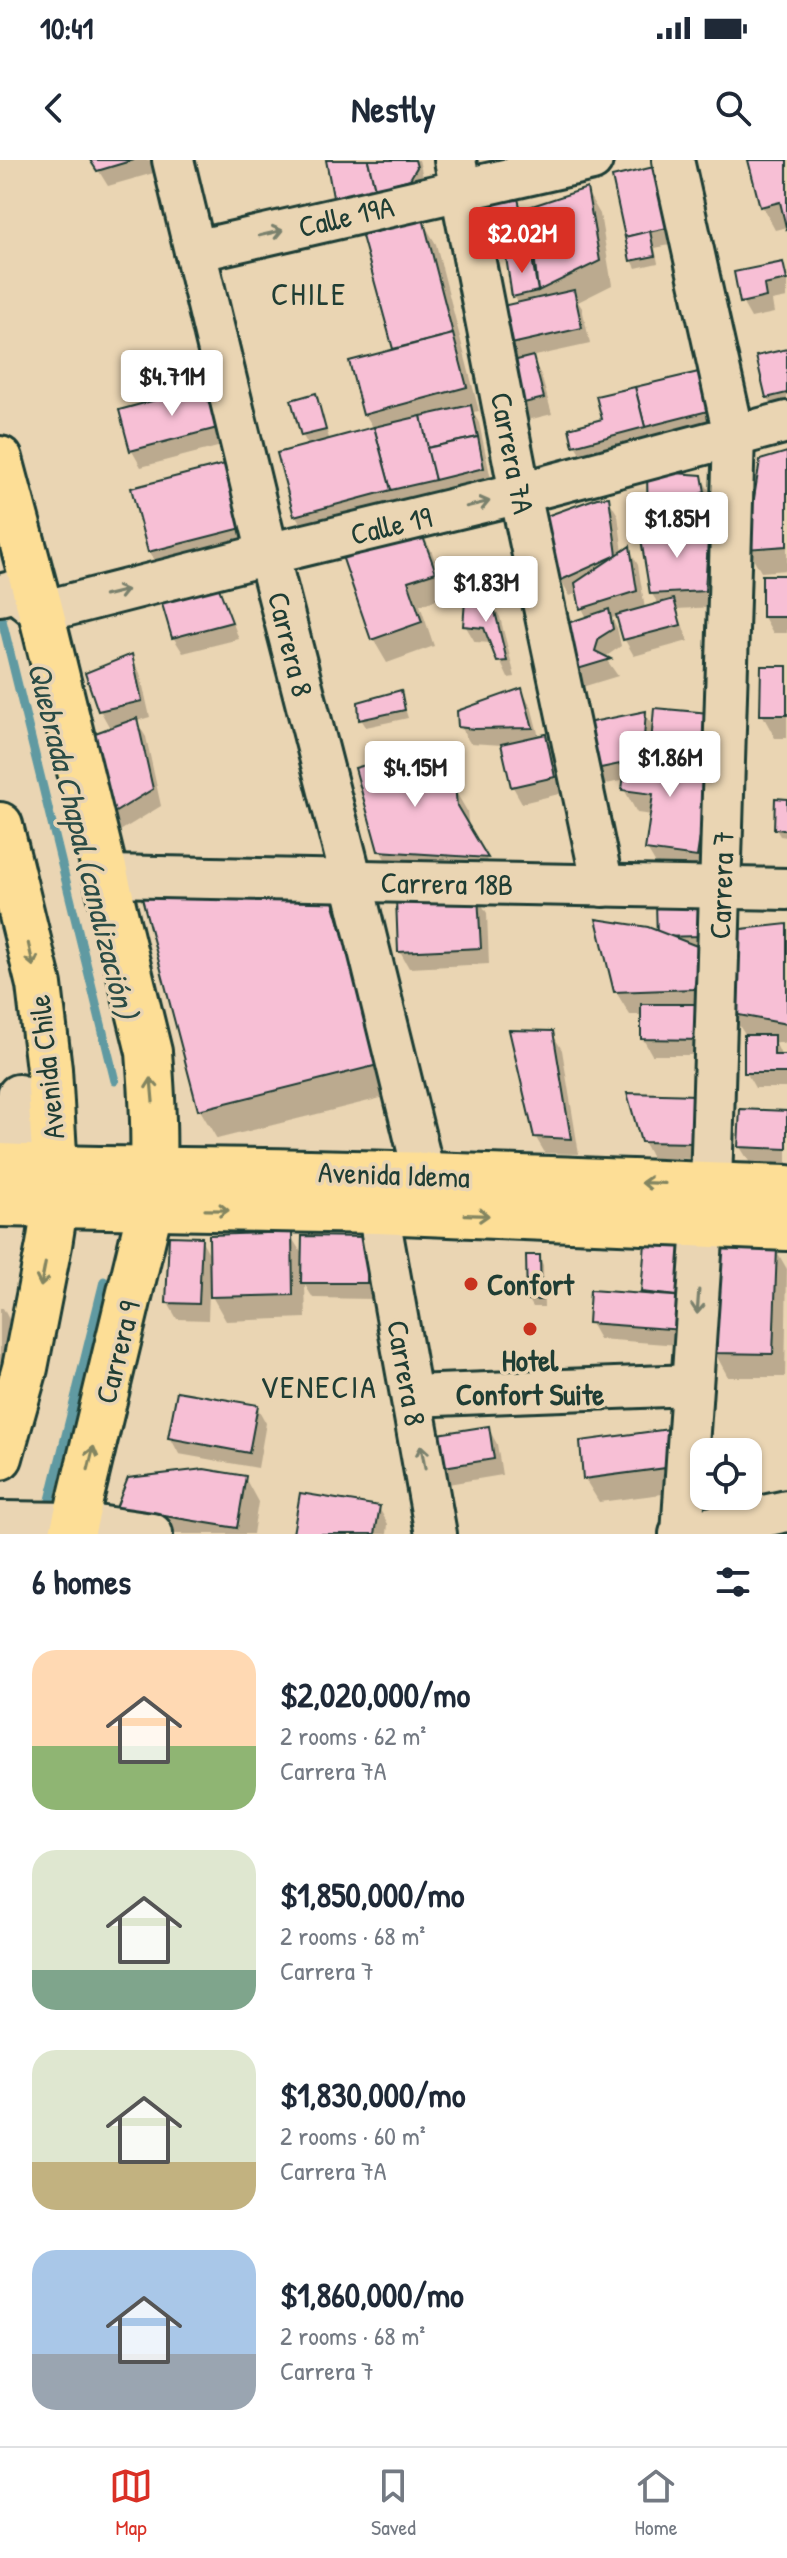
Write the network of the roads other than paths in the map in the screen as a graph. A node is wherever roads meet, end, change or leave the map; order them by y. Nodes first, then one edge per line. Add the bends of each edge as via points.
1 (173, 160) edge
2 (592, 160) edge
3 (673, 160) edge
4 (458, 174) edge
5 (195, 251) junction
6 (787, 422) edge
7 (734, 435) junction
8 (0, 459) edge
9 (520, 493) junction
10 (268, 554) junction
11 (19, 600) edge
12 (0, 825) edge
13 (106, 876) junction
14 (352, 881) junction
15 (603, 886) junction
16 (721, 888) junction
17 (787, 889) edge
18 (18, 1095) dead end
19 (424, 1174) junction
20 (25, 1183) edge
21 (152, 1188) junction
22 (787, 1188) edge
23 (707, 1205) junction
24 (378, 1211) junction
25 (787, 1228) edge
26 (692, 1385) junction
27 (412, 1396) junction
28 (0, 1457) edge
29 (787, 1511) edge
30 (45, 1525) edge
31 (152, 1534) edge
32 (436, 1534) edge
33 (681, 1534) edge

1 - 5 street, Carrera 8
2 - 4 street, Calle 19A
3 - 7 street, Carrera 7
5 -> 4 street, Calle 19A
4 - 9 street, Carrera 7A
5 - 10 street, Carrera 8
6 - 7 street, Calle 19
7 - 9 street, Calle 19
7 - 16 street, Carrera 7
8 - 11 main road
10 -> 9 street, Calle 19
9 - 15 street, Carrera 7A
11 -> 10 street, Calle 19
10 - 14 street, Carrera 8
11 - 13 main road
12 -> 20 main road, Avenida Chile via 39,985 49,1069
13 - 14 street, Carrera 18B
21 -> 13 main road via 155,1125 149,1052
14 - 15 street, Carrera 18B
14 - 19 street, Carrera 8
15 - 16 street, Carrera 18B
16 - 17 street, Carrera 18B
16 - 23 street, Carrera 7
18 - 20 street
19 - 21 main road, Avenida Idema
23 -> 19 main road, Avenida Idema
20 - 21 main road, Avenida Idema
20 -> 28 main road via 25,1368
21 -> 24 main road, Avenida Idema
30 -> 21 main road, Carrera 9
22 - 23 main road, Avenida Idema
24 -> 23 main road, Avenida Idema
23 - 25 main road, Avenida Idema
23 -> 26 street, Carrera 7
24 - 27 street, Carrera 8
26 - 27 street
26 - 33 street, Carrera 7
32 -> 27 street, Carrera 8
29 - 33 street
30 - 31 street

